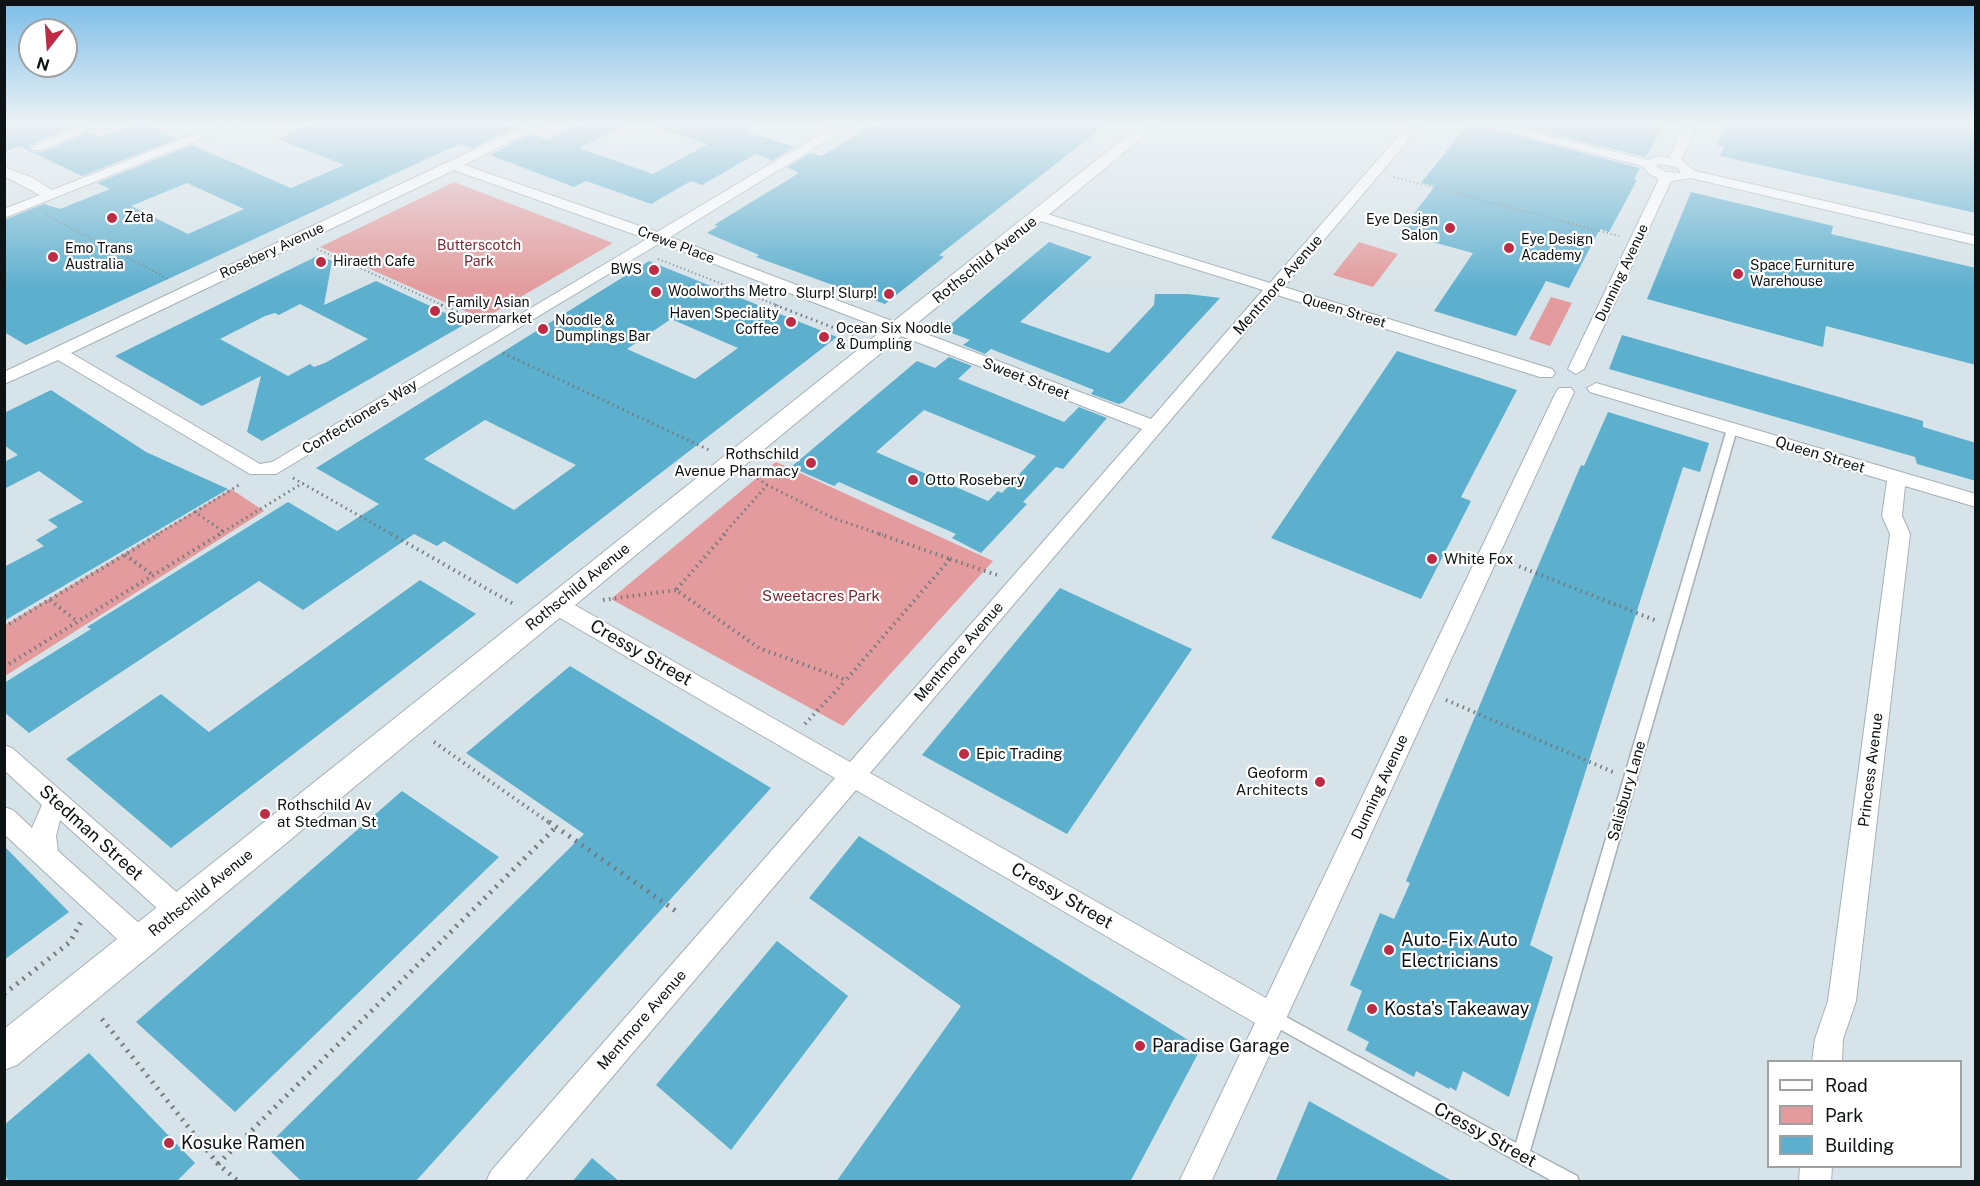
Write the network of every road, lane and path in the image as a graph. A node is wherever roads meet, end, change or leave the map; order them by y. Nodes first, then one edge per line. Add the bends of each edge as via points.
1 (22, 178) edge
2 (95, 178) edge
3 (425, 178) edge
4 (490, 178) edge
5 (757, 178) edge
6 (1086, 178) edge
7 (1370, 178) edge
8 (1399, 178) edge
9 (1666, 178) edge
10 (1709, 178) edge
11 (51, 196) junction
12 (27, 205) junction
13 (4, 214) edge
14 (1040, 216) junction
15 (658, 238) junction
16 (1637, 241) junction
17 (1976, 241) edge
18 (314, 247) dead end
19 (638, 251) junction
20 (175, 282) dead end
21 (1274, 289) junction
22 (482, 323) dead end
23 (896, 330) junction
24 (854, 336) dead end
25 (494, 349) dead end
26 (59, 353) junction
27 (1576, 369) junction
28 (1546, 373) junction
29 (4, 379) edge
30 (1596, 388) junction
31 (1565, 392) junction
32 (1155, 427) junction
33 (1732, 429) junction
34 (709, 450) dead end
35 (287, 474) dead end
36 (753, 475) dead end
37 (1897, 478) junction
38 (303, 483) junction
39 (767, 484) junction
40 (240, 485) dead end
41 (1976, 501) edge
42 (195, 512) junction
43 (224, 532) junction
44 (125, 555) junction
45 (1489, 555) junction
46 (951, 558) junction
47 (153, 575) junction
48 (1018, 583) junction
49 (676, 590) junction
50 (50, 600) junction
51 (603, 600) dead end
52 (515, 605) dead end
53 (556, 605) junction
54 (78, 622) junction
55 (4, 627) edge
56 (1674, 628) junction
57 (4, 668) edge
58 (846, 680) junction
59 (1425, 690) junction
60 (791, 740) junction
61 (434, 742) dead end
62 (4, 755) edge
63 (852, 775) junction
64 (1630, 780) junction
65 (57, 802) junction
66 (4, 818) edge
67 (556, 827) junction
68 (48, 858) junction
69 (179, 911) junction
70 (680, 914) dead end
71 (80, 916) dead end
72 (140, 942) junction
73 (4, 994) edge
74 (1272, 1017) junction
75 (102, 1019) dead end
76 (4, 1052) edge
77 (1827, 1060) edge
78 (1521, 1154) junction
79 (218, 1164) junction
80 (239, 1182) edge
81 (502, 1182) edge
82 (1195, 1182) edge
83 (1571, 1182) edge

1 - 11 street
2 - 11 street
3 - 26 street, Rosebery Avenue
4 - 15 street, Crewe Place
5 - 15 street, Confectioners Way
6 - 14 street, Rothschild Avenue
7 - 21 street, Mentmore Avenue
8 - 16 path
9 - 16 street, Dunning Avenue
10 - 17 street
11 - 12 street
12 - 13 street
12 - 20 path
14 - 21 street, Queen Street
14 - 23 street, Rothschild Avenue
15 - 19 street, Confectioners Way
15 - 23 street, Crewe Place
16 - 27 street, Dunning Avenue
18 - 22 path
19 - 24 path
19 - 26 street, Confectioners Way via 276,468 257,470
21 - 28 street, Queen Street
21 - 32 street, Mentmore Avenue
23 - 32 street, Sweet Street
23 - 53 street, Rothschild Avenue
25 - 34 path
26 - 29 street, Rosebery Avenue
27 - 28 street via 1557,367
27 - 30 street via 1589,375
28 - 31 street via 1552,386
30 - 31 street via 1584,394
30 - 33 street, Queen Street
31 - 45 street, Dunning Avenue
32 - 48 street, Mentmore Avenue
33 - 37 street, Queen Street
33 - 56 lane, Salisbury Lane
35 - 38 path
36 - 39 path
37 - 41 street, Queen Street
37 - 77 street, Princess Avenue via 1892,516 1900,534 1899,546 1842,1001 1829,1039
38 - 43 path
38 - 52 path
39 - 46 path via 833,518
39 - 49 path
40 - 42 path
42 - 43 path
42 - 44 path
43 - 47 path
44 - 47 path
44 - 50 path
45 - 56 path
45 - 59 street, Dunning Avenue
46 - 48 path
46 - 58 path
47 - 54 path
48 - 63 street, Mentmore Avenue
49 - 51 path
49 - 58 path via 759,648
50 - 54 path
50 - 55 path
53 - 60 street, Cressy Street
53 - 69 street, Rothschild Avenue
54 - 57 path
56 - 64 lane, Salisbury Lane
58 - 60 path
59 - 64 path
59 - 74 street, Dunning Avenue
60 - 63 street, Cressy Street
61 - 67 path
62 - 65 street, Stedman Street
63 - 74 street, Cressy Street
63 - 81 street, Mentmore Avenue
64 - 78 lane, Salisbury Lane
65 - 68 street via 43,830
65 - 69 street, Stedman Street
66 - 68 street
67 - 70 path
67 - 79 path
68 - 72 street
69 - 72 street, Rothschild Avenue
71 - 73 path via 81,925 70,942
72 - 76 street, Rothschild Avenue
74 - 78 lane, Cressy Street
74 - 82 street, Dunning Avenue
75 - 79 path
78 - 83 lane, Cressy Street
79 - 80 path

